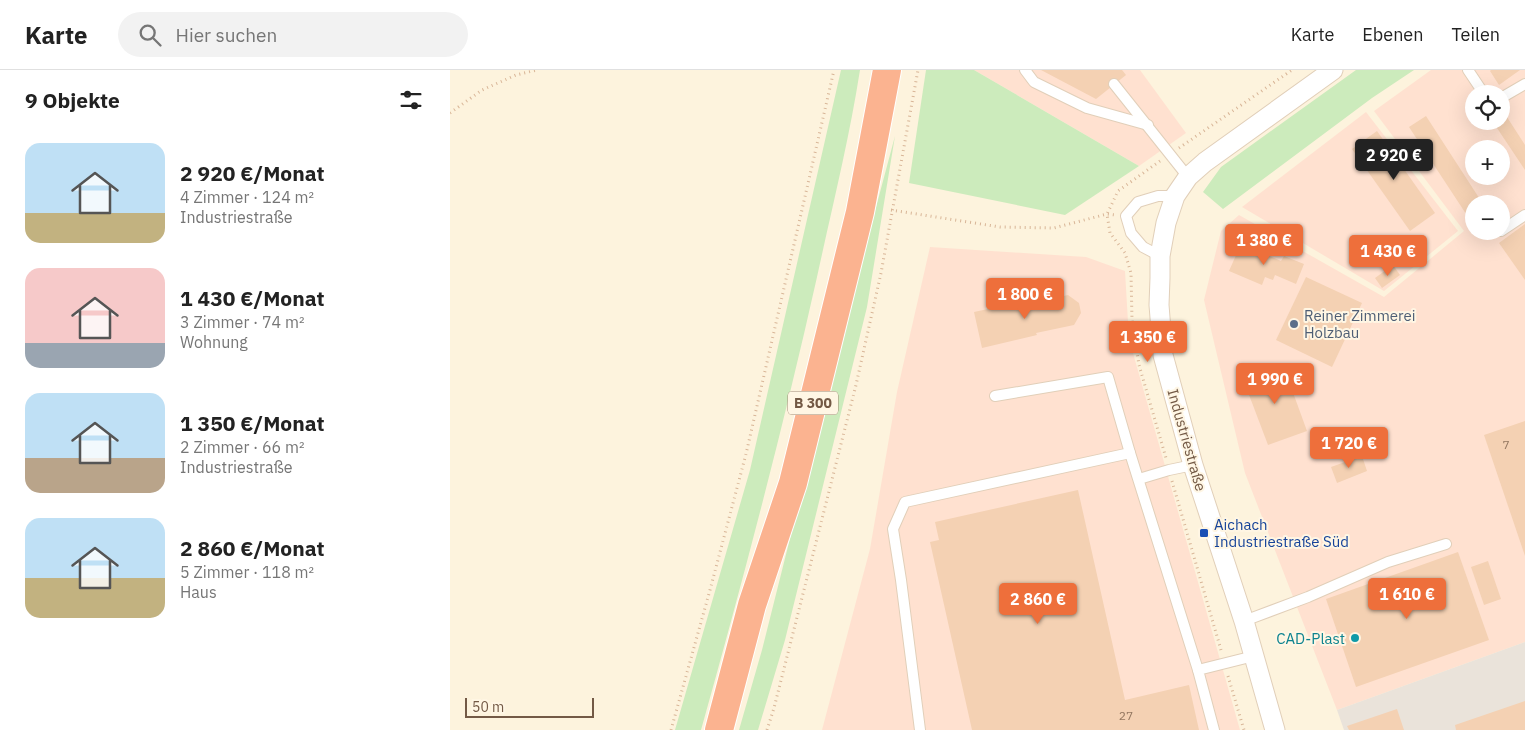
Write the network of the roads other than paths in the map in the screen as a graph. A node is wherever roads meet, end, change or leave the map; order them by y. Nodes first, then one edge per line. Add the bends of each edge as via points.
1 (887, 70) edge
2 (1025, 70) edge
3 (1333, 70) edge
4 (1468, 70) edge
5 (1114, 84) dead end
6 (1525, 84) edge
7 (1478, 85) edge
8 (1510, 93) edge
9 (1148, 125) junction
10 (1188, 177) junction
11 (1175, 196) junction
12 (1525, 215) edge
13 (1510, 225) edge
14 (1160, 256) junction
15 (995, 396) dead end
16 (1130, 453) junction
17 (1193, 465) junction
18 (1139, 479) junction
19 (1446, 544) dead end
20 (1244, 621) junction
21 (1254, 656) junction
22 (1198, 670) junction
23 (719, 730) edge
24 (920, 730) edge
25 (1214, 730) edge
26 (1275, 730) edge

1 - 23 highway, B 300 via 860,212 793,483 752,604
2 - 9 lane via 1034,82 1087,108
3 - 10 street, Industriestraße
4 - 7 lane
5 - 9 lane
6 - 8 lane
9 - 10 lane
10 - 11 street, Industriestraße
11 - 14 street, Industriestraße
11 - 14 lane via 1158,196 1138,202 1126,216 1131,233 1143,247
12 - 13 lane
14 - 17 street, Industriestraße via 1163,355
15 - 16 lane via 1108,377
16 - 18 lane
16 - 24 lane via 905,502 893,529
17 - 18 lane
17 - 20 street, Industriestraße
18 - 22 lane
19 - 20 lane via 1388,562
20 - 21 street, Industriestraße
21 - 22 lane
21 - 26 street, Industriestraße
22 - 25 lane

